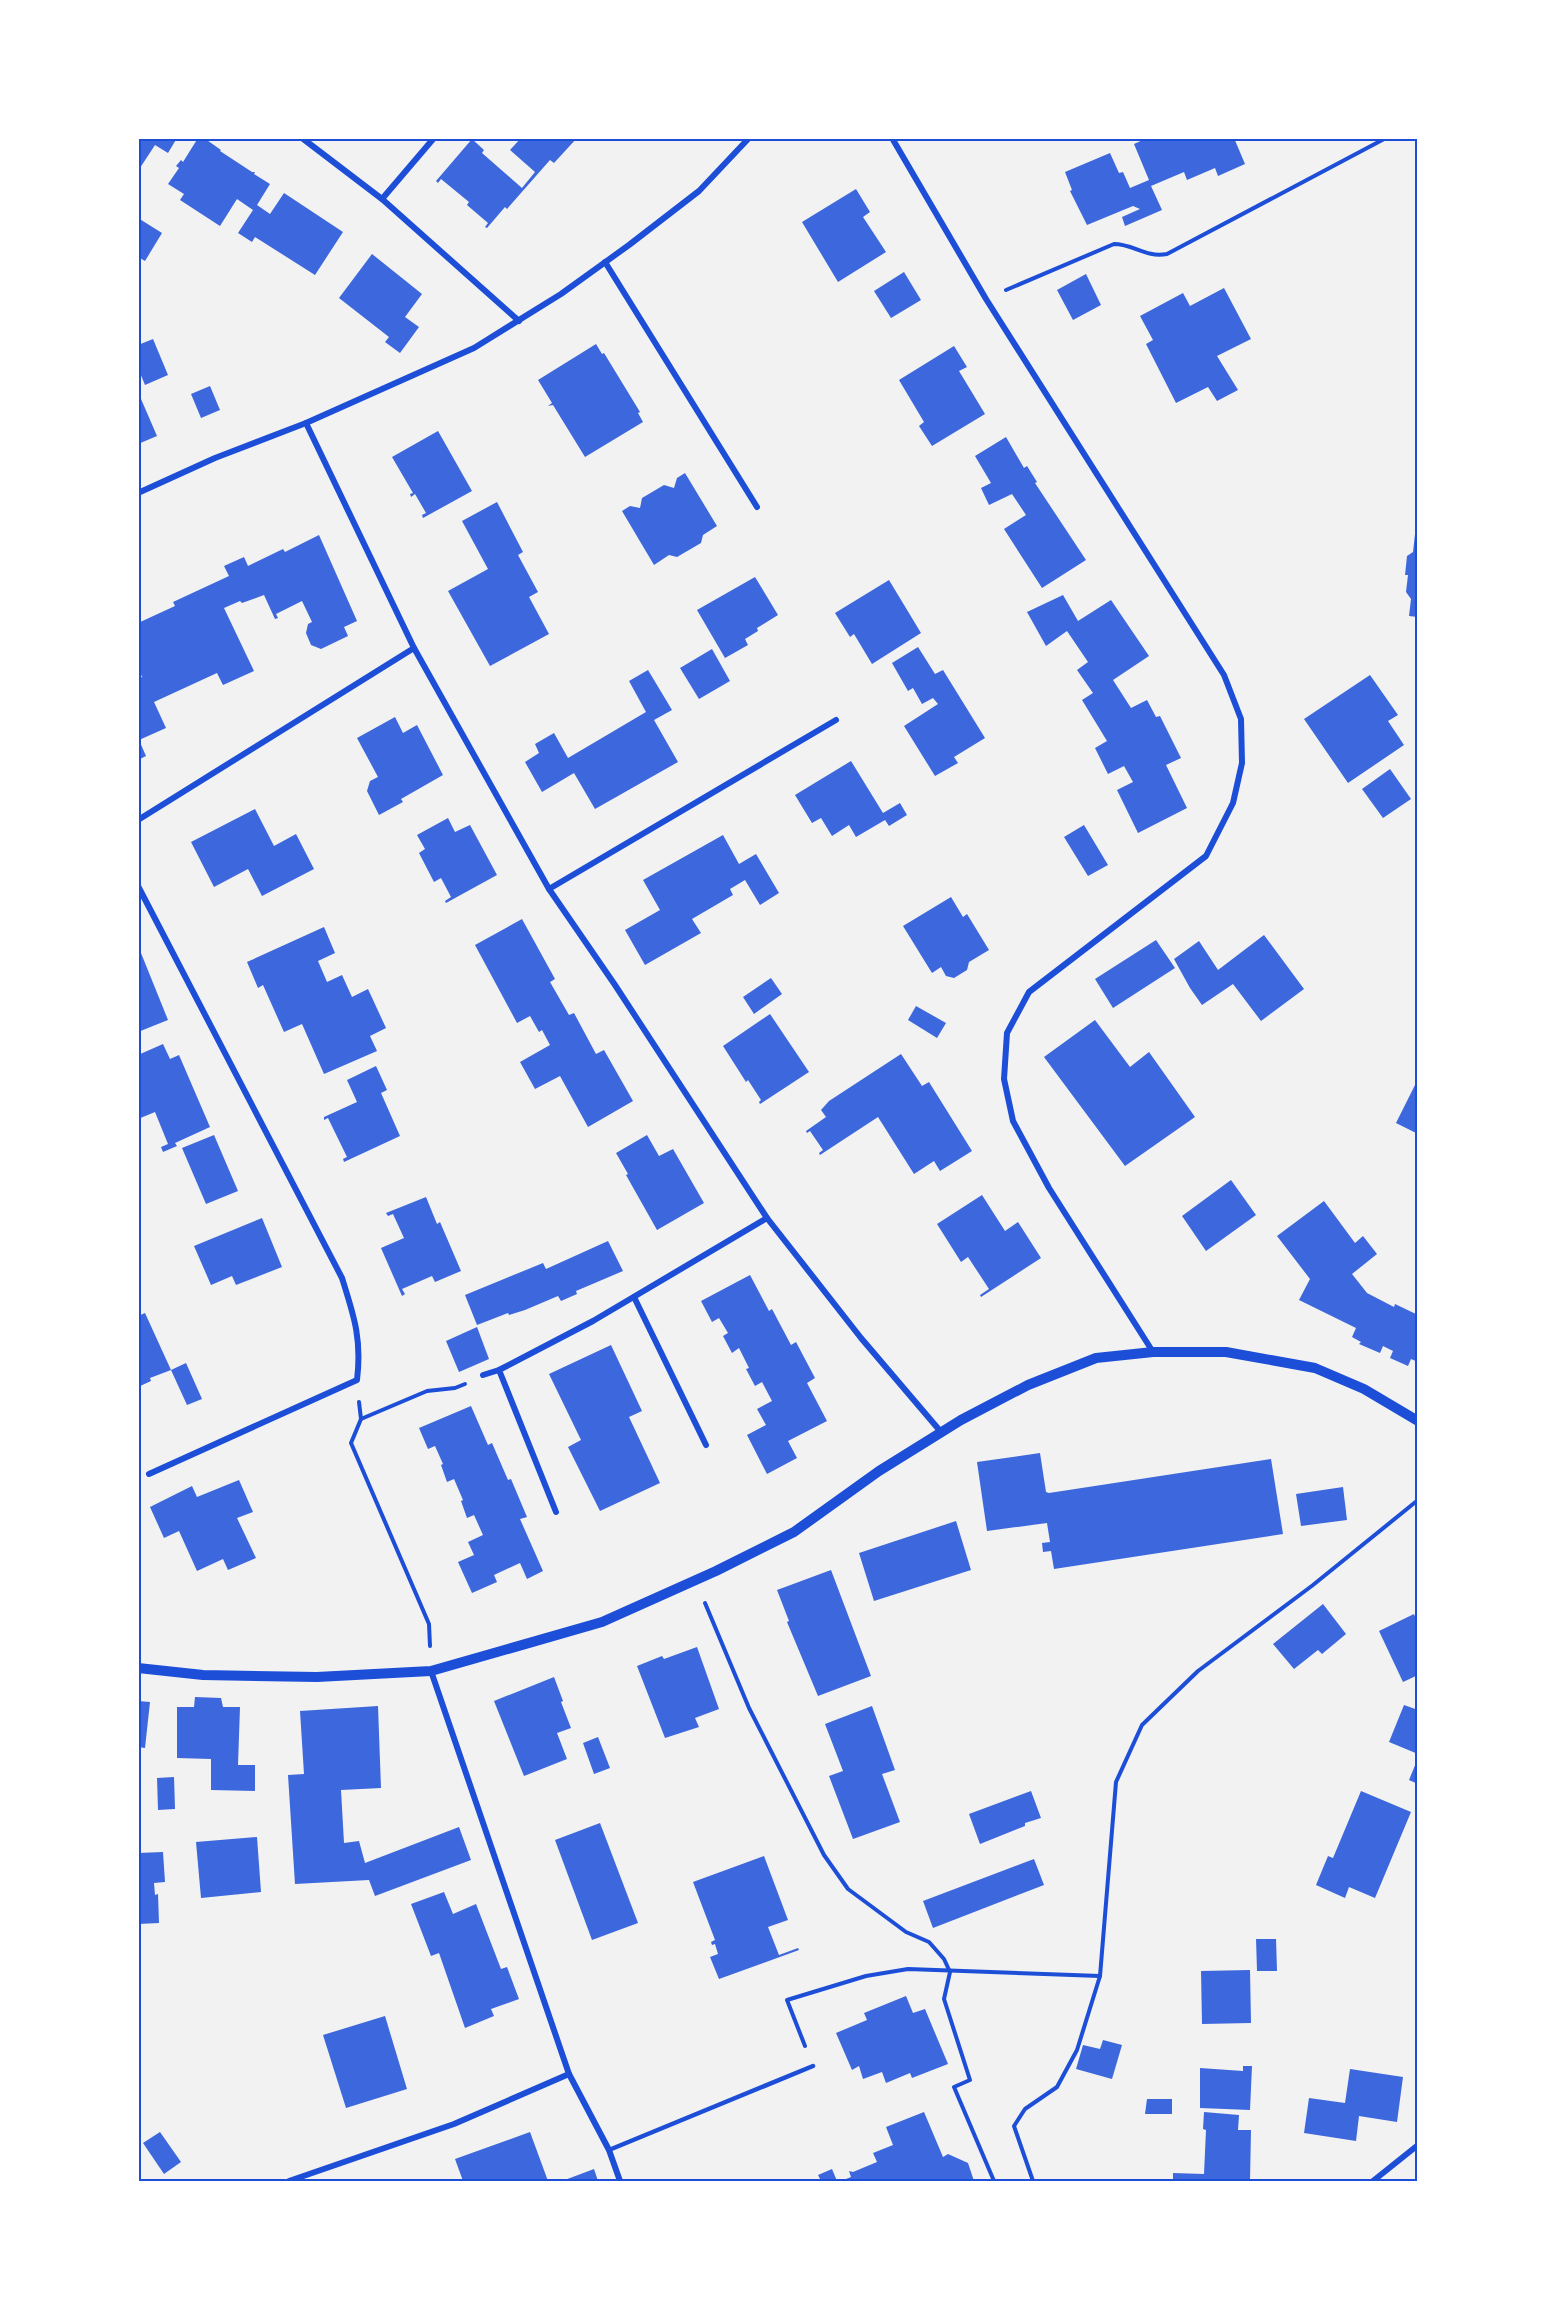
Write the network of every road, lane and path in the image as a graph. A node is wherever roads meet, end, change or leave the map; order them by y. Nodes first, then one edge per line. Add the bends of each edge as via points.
1 (302, 138) edge
2 (434, 138) edge
3 (749, 138) edge
4 (892, 138) edge
5 (1386, 138) edge
6 (382, 199) junction
7 (605, 262) junction
8 (986, 299) junction
9 (519, 321) junction
10 (306, 423) junction
11 (138, 493) edge
12 (757, 507) dead end
13 (414, 648) junction
14 (836, 720) dead end
15 (138, 820) edge
16 (138, 886) edge
17 (549, 889) junction
18 (767, 1218) junction
19 (634, 1297) junction
20 (1153, 1352) junction
21 (499, 1370) junction
22 (483, 1375) joint
23 (357, 1380) junction
24 (361, 1419) junction
25 (1418, 1422) edge
26 (941, 1432) junction
27 (706, 1445) dead end
28 (149, 1474) dead end
29 (1418, 1500) edge
30 (556, 1512) dead end
31 (696, 1580) junction
32 (138, 1668) edge
33 (431, 1671) junction
34 (950, 1972) junction
35 (1100, 1976) junction
36 (813, 2066) joint
37 (569, 2074) junction
38 (1418, 2145) edge
39 (609, 2150) junction
40 (288, 2181) edge
41 (620, 2181) edge
42 (994, 2181) edge
43 (1033, 2181) edge
44 (1373, 2181) edge

1 - 6 street
2 - 6 street
3 - 7 street via 699,191
4 - 8 street
5 - 8 path via 1167,254 1150,255 1114,244
6 - 9 street
7 - 9 street
7 - 12 street
8 - 20 street via 1224,675 1241,719 1239,781 1233,803 1206,856 1029,992 1007,1033 1004,1079 1013,1121 1049,1188
9 - 10 street via 474,348
10 - 11 street
10 - 13 street
13 - 15 street
13 - 17 street
14 - 17 street
16 - 23 street via 342,1278 357,1325
17 - 18 street
18 - 19 street
18 - 26 street
19 - 21 street
19 - 27 street
20 - 25 street via 1226,1352 1315,1368 1364,1389
20 - 26 street via 1096,1358 1028,1385
21 - 22 street
21 - 30 street
22 - 24 path via 455,1388 427,1391
23 - 24 path
23 - 28 street
24 - 33 path via 351,1443 429,1624
26 - 31 street via 794,1532
29 - 35 path via 1198,1671 1142,1725 1116,1782
31 - 33 street via 602,1622
31 - 34 path via 749,1708 824,1855 848,1889 906,1932 929,1942
32 - 33 street via 203,1675 316,1677
33 - 37 street
34 - 35 path
34 - 36 path via 908,1969 866,1976 787,2000
34 - 42 path via 944,1999 970,2080 954,2087
35 - 43 path via 1077,2050 1057,2087 1024,2109 1014,2126
36 - 39 lane
37 - 39 street
37 - 40 street via 454,2124
38 - 44 street
39 - 41 street

